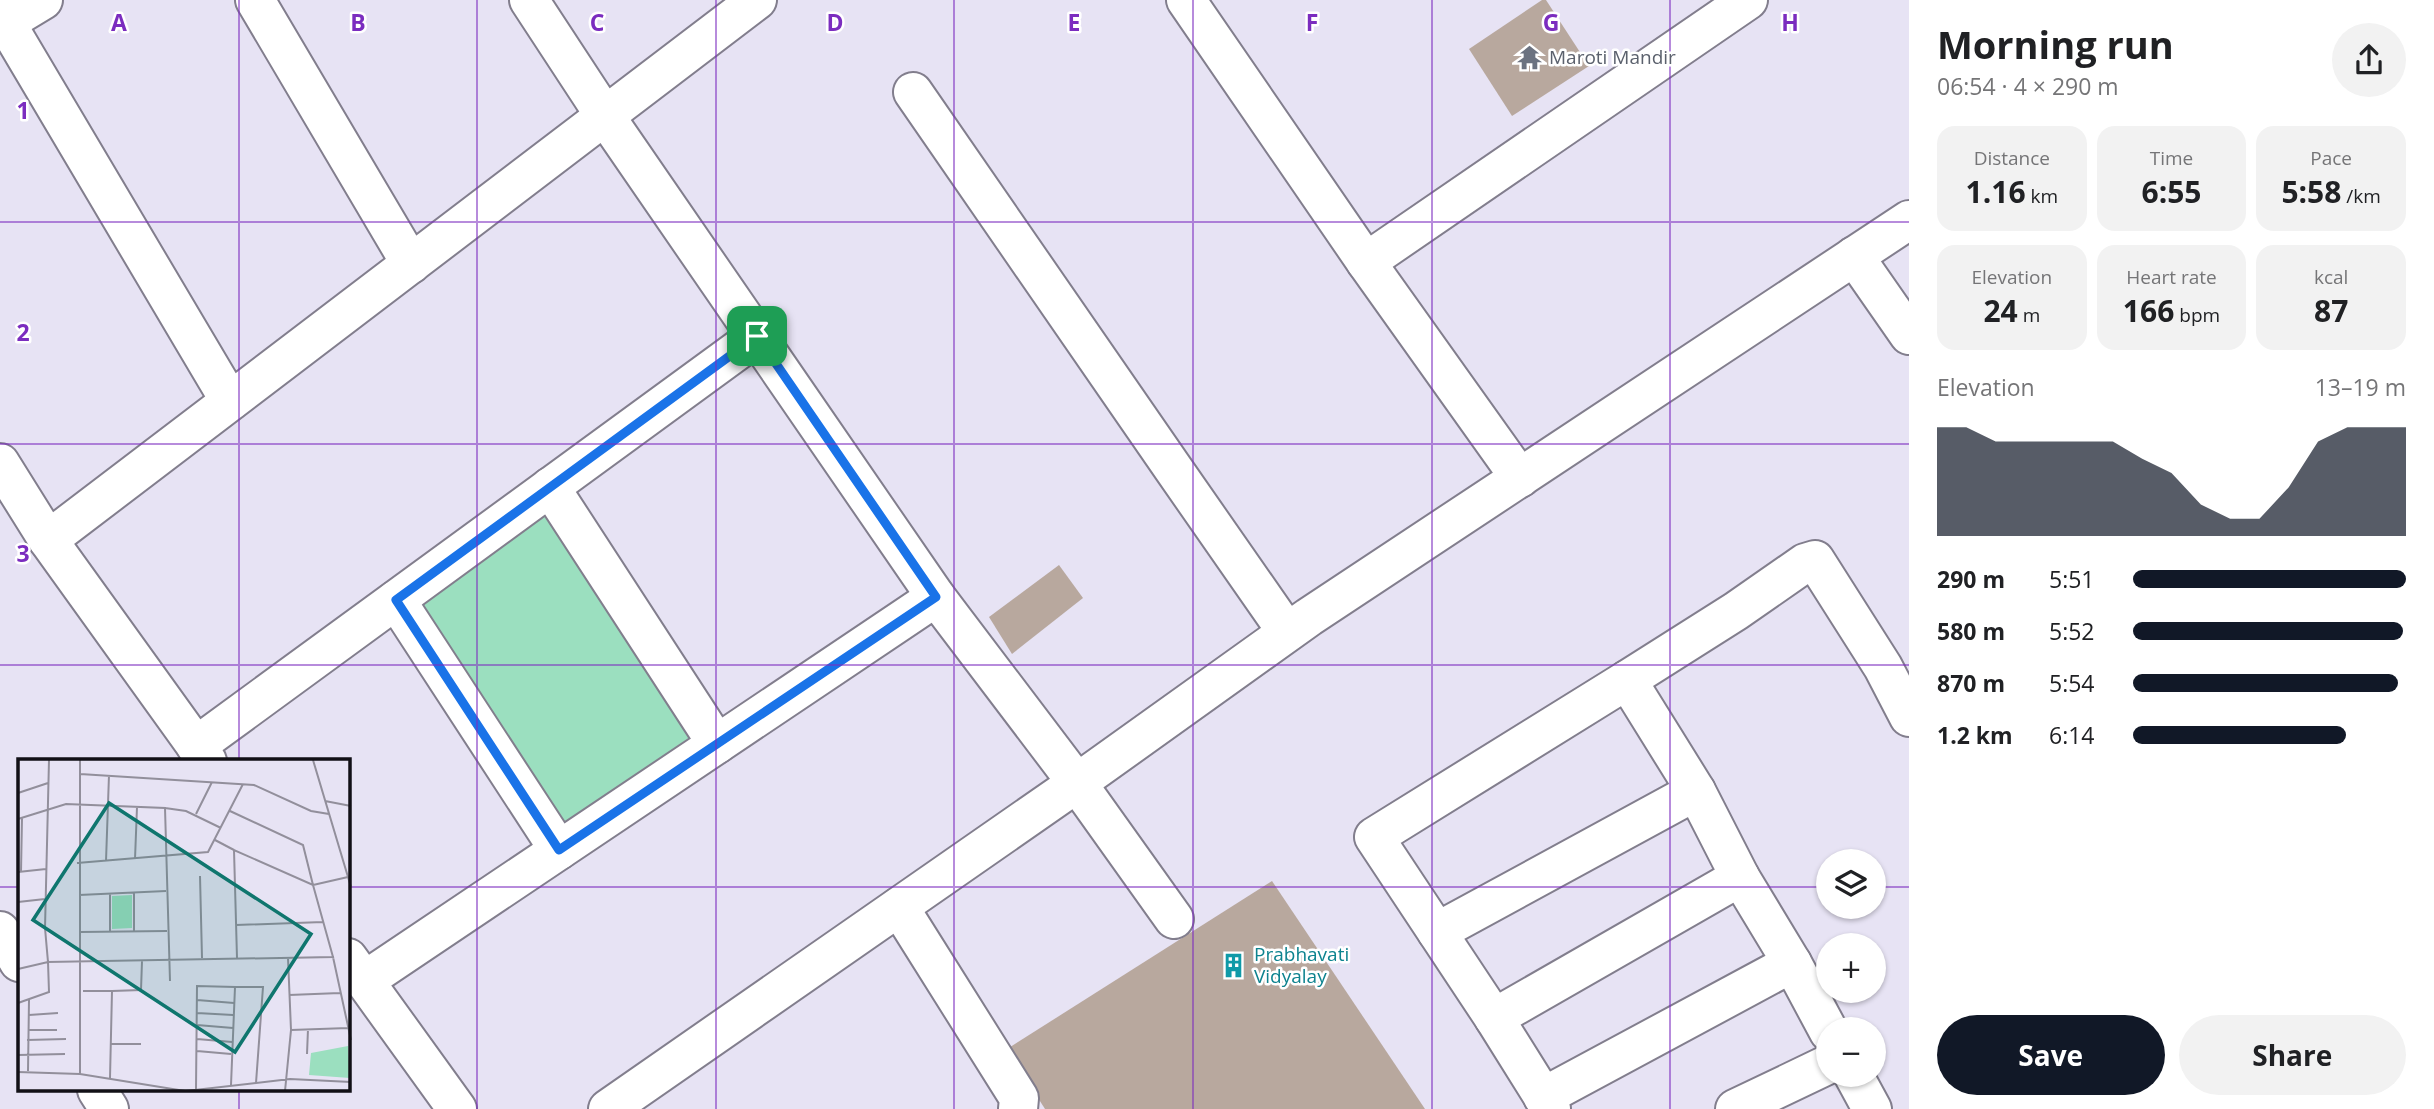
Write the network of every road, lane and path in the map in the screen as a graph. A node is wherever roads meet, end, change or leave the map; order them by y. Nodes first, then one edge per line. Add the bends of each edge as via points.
1 (43, 0) edge
2 (255, 0) edge
3 (529, 0) edge
4 (757, 0) edge
5 (1186, 0) edge
6 (1748, 0) edge
7 (2, 21) edge
8 (913, 92) dead end
9 (605, 116) junction
10 (1909, 220) edge
11 (1854, 257) junction
12 (1366, 262) junction
13 (411, 264) junction
14 (1909, 335) edge
15 (757, 336) junction
16 (230, 401) junction
17 (0, 463) edge
18 (1520, 478) junction
19 (550, 487) junction
20 (48, 540) junction
21 (936, 597) junction
22 (396, 600) junction
23 (1287, 632) junction
24 (1627, 680) junction
25 (1909, 717) edge
26 (717, 744) junction
27 (201, 753) edge
28 (1077, 783) junction
29 (1696, 791) junction
30 (559, 850) junction
31 (1740, 877) junction
32 (899, 907) junction
33 (1174, 919) dead end
34 (0, 931) edge
35 (1437, 932) junction
36 (18, 960) edge
37 (1792, 963) junction
38 (356, 969) edge
39 (1821, 1017) edge
40 (1494, 1018) junction
41 (1816, 1070) edge
42 (1860, 1087) edge
43 (98, 1092) edge
44 (1547, 1103) edge
45 (109, 1109) edge
46 (457, 1109) edge
47 (608, 1109) edge
48 (1018, 1109) edge
49 (1735, 1109) edge
50 (1872, 1109) edge

1 - 7 street
2 - 13 street
3 - 9 street
4 - 9 street
5 - 12 street
6 - 12 street
7 - 16 street
8 - 23 street
9 - 13 street
9 - 15 street
10 - 11 street
11 - 14 street
11 - 18 street
12 - 18 street
13 - 16 street
15 - 19 street
15 - 21 street
16 - 20 street
17 - 20 street
18 - 23 street
19 - 22 street
19 - 26 street
20 - 27 street
21 - 26 street
21 - 28 street
22 - 27 street
22 - 30 street
23 - 28 street
24 - 25 street via 1815,560 1884,667
24 - 29 street
24 - 35 street via 1374,837
26 - 30 street
28 - 32 street
28 - 33 street
29 - 31 street
29 - 35 street
30 - 38 street
31 - 37 street
31 - 40 street
32 - 47 street
32 - 48 street via 1018,1098
34 - 36 street
35 - 40 street
37 - 39 street
37 - 44 street
38 - 46 street
40 - 44 street
41 - 49 street
42 - 50 street
43 - 45 street

